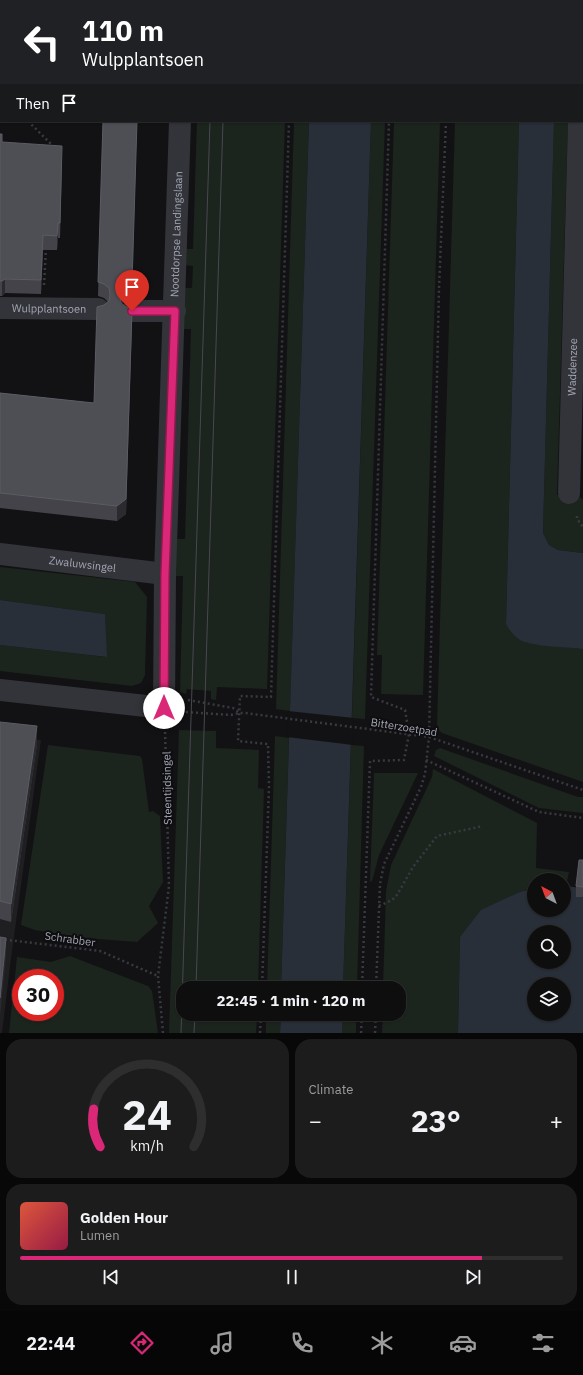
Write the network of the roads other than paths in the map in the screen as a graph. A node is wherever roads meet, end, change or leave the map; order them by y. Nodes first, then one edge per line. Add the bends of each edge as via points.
1 (180, 122) edge
2 (579, 122) edge
3 (0, 308) edge
4 (98, 309) edge
5 (132, 311) edge
6 (175, 311) junction
7 (569, 493) dead end
8 (0, 554) edge
9 (165, 574) junction
10 (0, 690) edge

1 - 6 street, Nootdorpse Landingslaan
2 - 7 street, Waddenzee
3 - 4 street, Wulpplantsoen
5 - 6 street
6 - 9 street, Nootdorpse Landingslaan
8 - 9 street, Zwaluwsingel
9 - 10 street, Nootdorpse Landingslaan via 164,708

